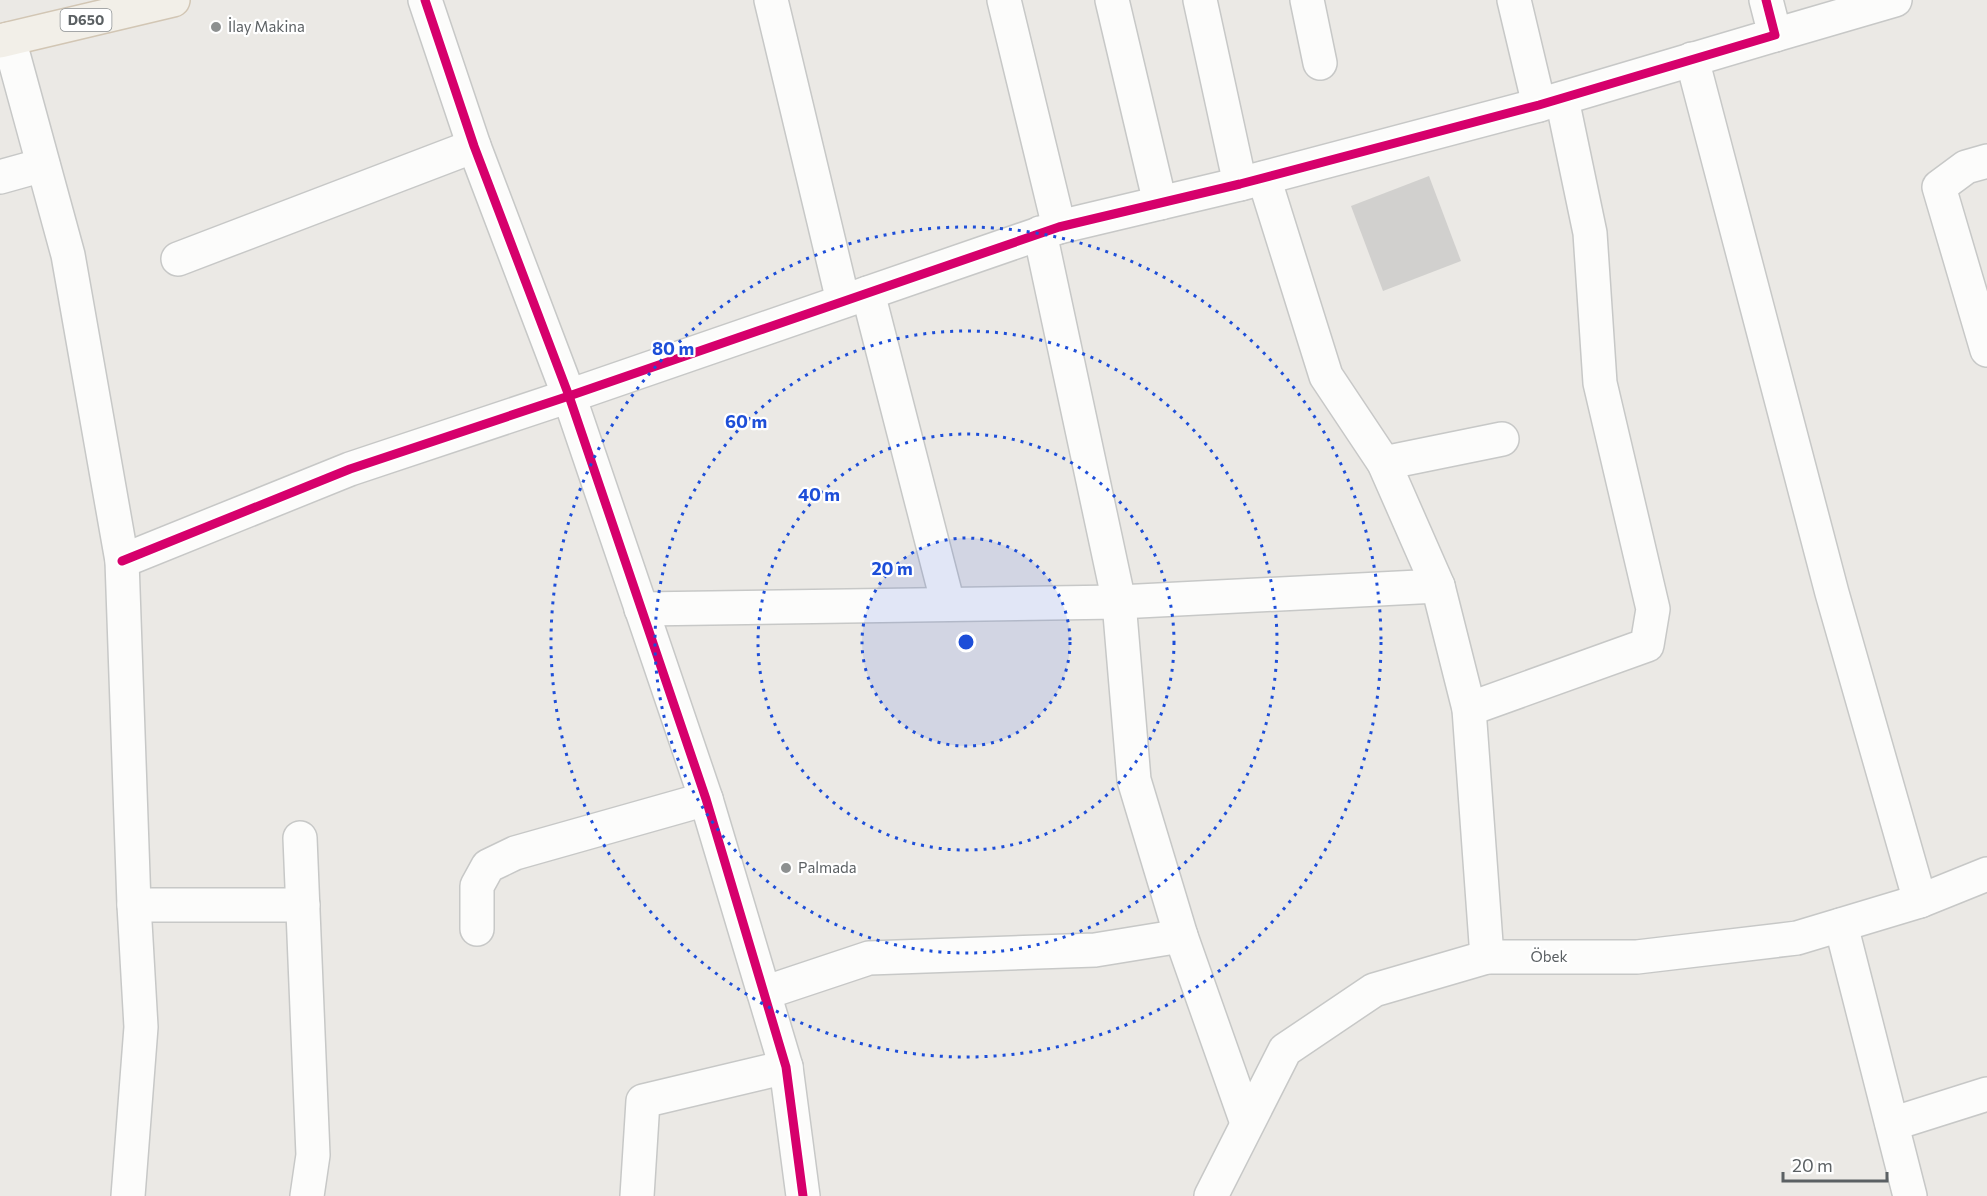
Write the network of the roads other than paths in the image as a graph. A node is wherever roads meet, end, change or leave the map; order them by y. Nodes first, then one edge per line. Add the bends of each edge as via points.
1 (173, 0) edge
2 (425, 0) edge
3 (771, 0) edge
4 (1004, 0) edge
5 (1112, 0) edge
6 (1200, 0) edge
7 (1307, 0) edge
8 (1514, 0) edge
9 (1766, 0) edge
10 (1896, 0) edge
11 (1775, 35) junction
12 (5, 40) edge
13 (1692, 59) junction
14 (1320, 63) dead end
15 (1550, 102) junction
16 (474, 146) junction
17 (1987, 161) edge
18 (43, 165) junction
19 (0, 177) edge
20 (1252, 181) junction
21 (1160, 203) junction
22 (1049, 230) junction
23 (178, 259) dead end
24 (856, 297) junction
25 (1987, 350) edge
26 (569, 396) junction
27 (1502, 439) dead end
28 (1384, 463) junction
29 (122, 561) junction
30 (1438, 586) junction
31 (1119, 602) junction
32 (948, 604) junction
33 (641, 609) junction
34 (1469, 709) junction
35 (706, 799) junction
36 (300, 838) dead end
37 (1987, 874) edge
38 (1920, 901) junction
39 (134, 905) junction
40 (303, 905) junction
41 (1841, 925) junction
42 (477, 929) dead end
43 (1181, 936) junction
44 (1487, 957) junction
45 (764, 993) junction
46 (786, 1067) junction
47 (1987, 1094) edge
48 (1247, 1122) junction
49 (1892, 1124) junction
50 (128, 1196) edge
51 (307, 1196) edge
52 (637, 1196) edge
53 (804, 1196) edge
54 (1211, 1196) edge
55 (1910, 1196) edge

1 - 12 main road, D650
2 - 16 street
3 - 24 street
4 - 22 street
5 - 21 street
6 - 20 street
7 - 14 street
8 - 15 street
9 - 11 street
10 - 11 street
11 - 13 street
12 - 18 street
13 - 15 street
13 - 38 street via 1832,593
15 - 20 street
15 - 34 street via 1590,233 1600,383 1653,609 1647,645
16 - 23 street
16 - 26 street
17 - 25 street via 1966,167 1939,187
18 - 19 street
18 - 29 street via 68,255
20 - 21 street
20 - 28 street via 1326,376
21 - 22 street
22 - 24 street
22 - 31 street
24 - 26 street
24 - 32 street
26 - 29 street via 350,468
26 - 33 street
27 - 28 street
28 - 30 street
29 - 39 street
30 - 31 street
30 - 34 street
31 - 32 street
31 - 43 street via 1134,780
32 - 33 street
33 - 35 street
34 - 44 street
35 - 42 street via 515,853 488,866 477,886
35 - 45 street
36 - 40 street
37 - 38 street, Öbek
38 - 41 street, Öbek
39 - 40 street
39 - 50 street via 141,1027
40 - 51 street via 313,1155
41 - 44 street, Öbek via 1797,938 1637,957
41 - 49 street
43 - 45 street via 1095,950 869,958
43 - 48 street
44 - 48 street, Öbek via 1374,990 1285,1050
45 - 46 street
46 - 52 street via 644,1101
46 - 53 street
47 - 49 street
48 - 54 street, Öbek
49 - 55 street

